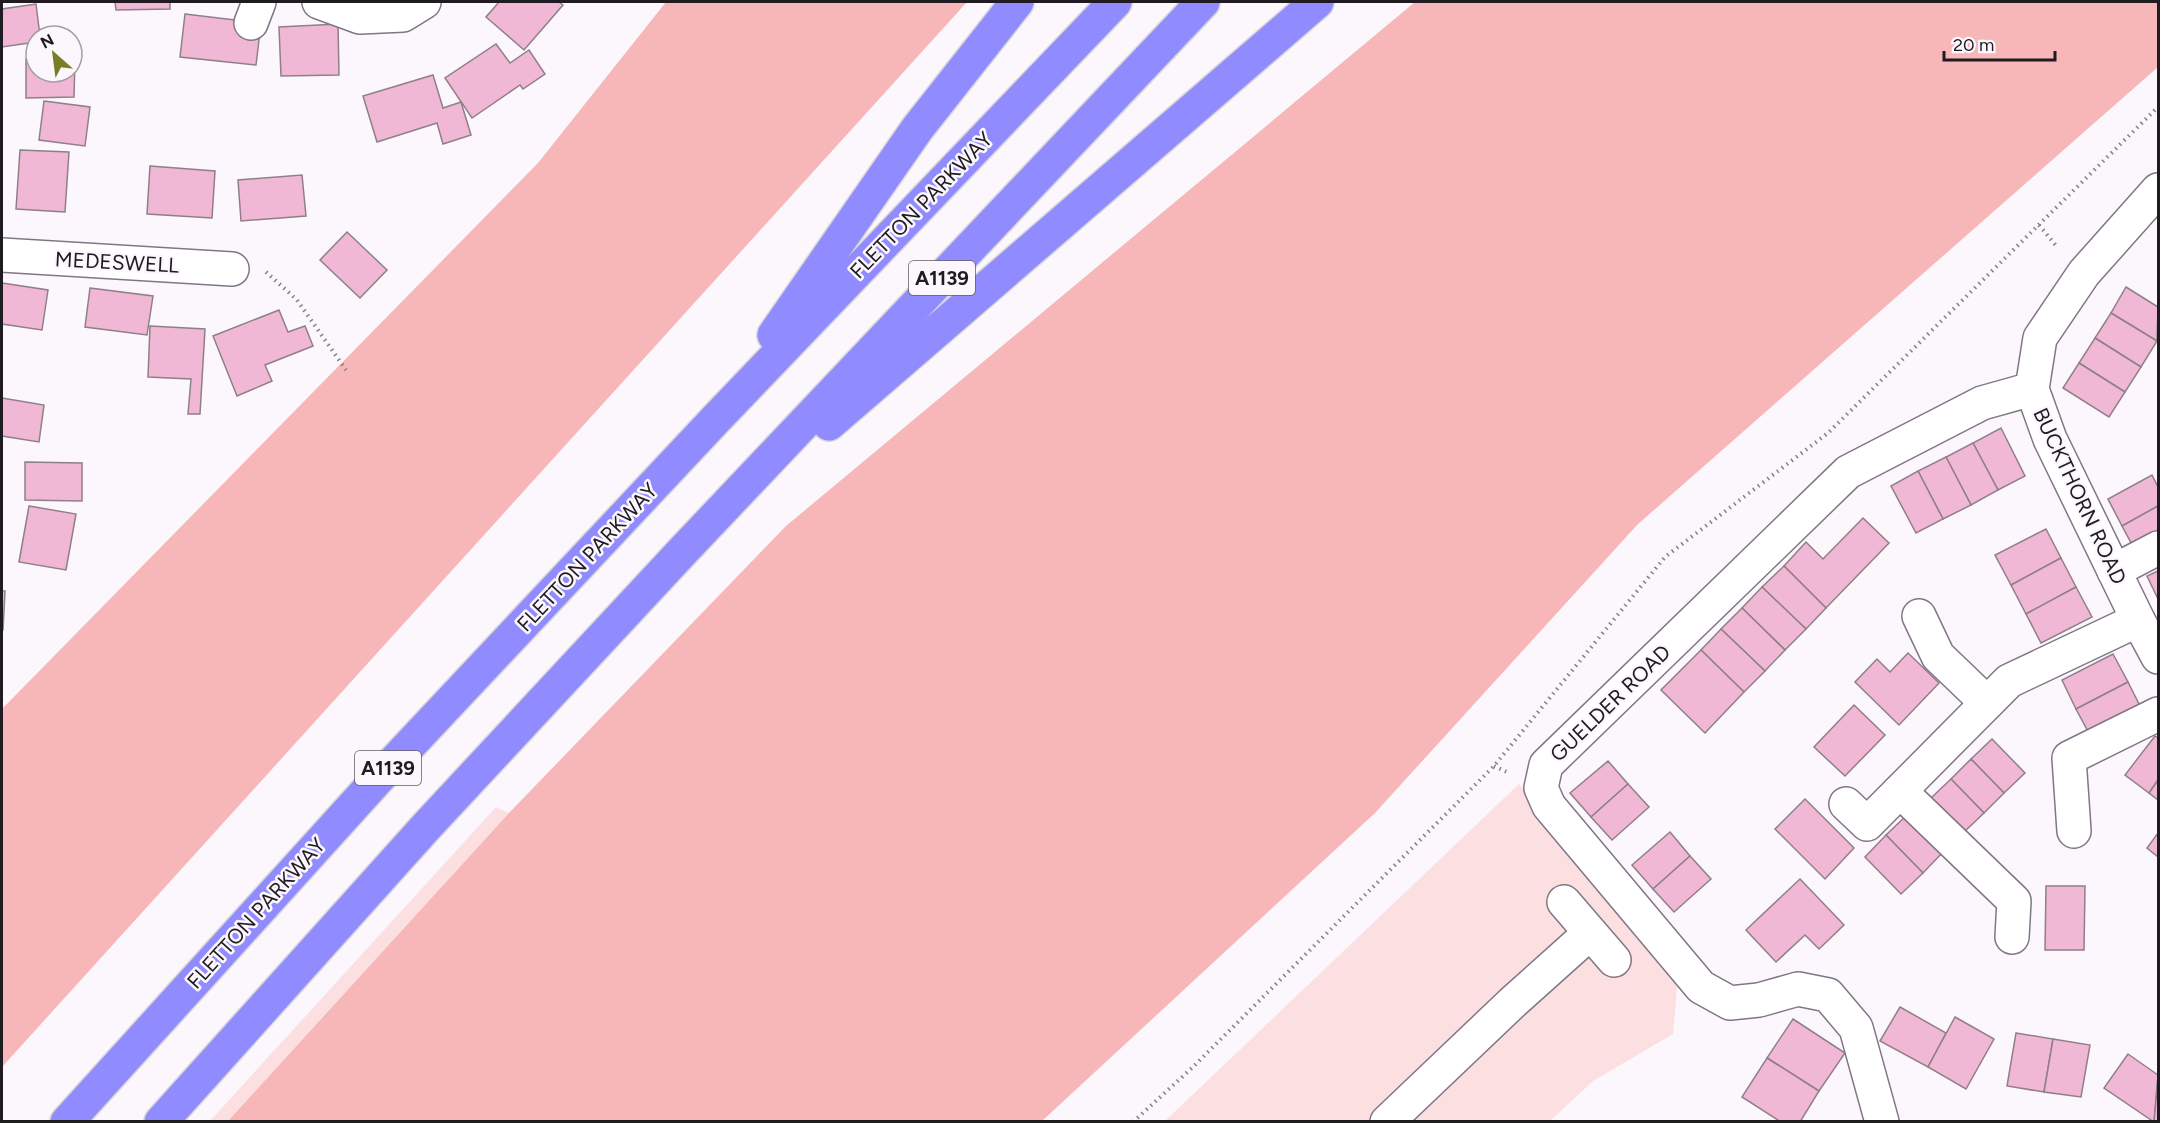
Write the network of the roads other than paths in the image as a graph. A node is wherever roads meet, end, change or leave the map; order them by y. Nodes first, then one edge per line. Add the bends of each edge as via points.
1 (319, 2) edge
2 (424, 2) edge
3 (1017, 2) edge
4 (1115, 2) edge
5 (1203, 2) edge
6 (1317, 2) edge
7 (2158, 190) edge
8 (2, 255) edge
9 (232, 269) road end
10 (2031, 389) junction
11 (715, 420) junction
12 (2158, 548) edge
13 (680, 555) junction
14 (2114, 571) junction
15 (1919, 616) dead end
16 (2138, 620) junction
17 (2158, 657) edge
18 (1987, 703) junction
19 (2158, 714) edge
20 (1900, 791) junction
21 (1846, 804) dead end
22 (2074, 831) dead end
23 (1564, 902) dead end
24 (1590, 933) junction
25 (2012, 937) dead end
26 (1614, 960) dead end
27 (67, 1122) edge
28 (161, 1122) edge
29 (1387, 1122) edge
30 (1882, 1122) edge

1 - 2 street via 360,17 403,15
3 - 11 highway via 917,129
4 - 11 highway, FLETTON PARKWAY / A1139
5 - 13 highway, A1139
6 - 13 highway
7 - 10 street, BUCKTHORN ROAD via 2084,273 2040,338
8 - 9 street, MEDESWELL
10 - 14 street, BUCKTHORN ROAD via 2050,439
10 - 30 street, GUELDER ROAD via 1982,403 1848,472 1546,765 1541,788 1550,806 1701,987 1730,1003 1798,989 1828,995 1856,1028
11 - 27 highway, FLETTON PARKWAY / A1139 via 375,782
12 - 14 street
13 - 28 highway, A1139 via 417,837
14 - 16 street, BUCKTHORN ROAD
15 - 18 street via 1938,656
16 - 17 street, BUCKTHORN ROAD
16 - 18 street via 2009,681
18 - 20 street
19 - 22 street via 2069,758
20 - 21 street via 1867,824
20 - 25 street via 2014,901
23 - 24 street
24 - 26 street
24 - 29 street

